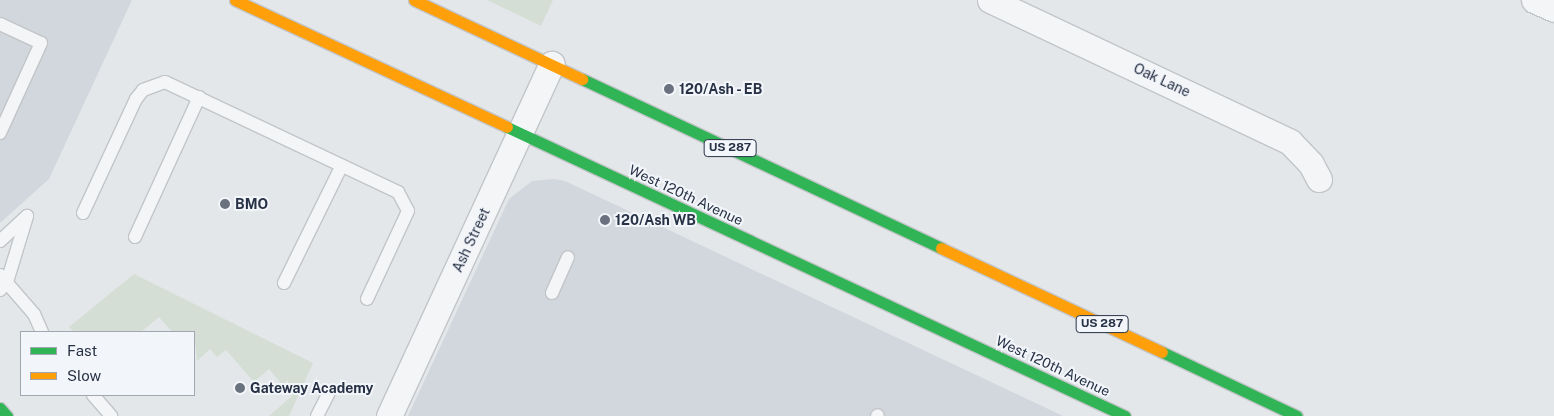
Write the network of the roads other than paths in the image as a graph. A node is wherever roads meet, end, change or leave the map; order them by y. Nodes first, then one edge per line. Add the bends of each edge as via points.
1 (235, 0) edge
2 (414, 0) edge
3 (990, 0) edge
4 (0, 24) edge
5 (552, 64) junction
6 (199, 98) junction
7 (0, 133) edge
8 (520, 134) junction
9 (342, 165) junction
10 (1319, 179) dead end
11 (83, 213) dead end
12 (135, 237) dead end
13 (0, 241) edge
14 (568, 257) dead end
15 (2, 282) edge
16 (284, 283) dead end
17 (552, 294) dead end
18 (367, 300) dead end
19 (42, 331) edge
20 (328, 394) dead end
21 (94, 396) edge
22 (0, 408) edge
23 (7, 416) edge
24 (111, 416) edge
25 (318, 416) edge
26 (389, 416) edge
27 (1124, 416) edge
28 (1297, 416) edge

1 - 8 main road, West 120th Avenue
2 - 5 main road, US 287
3 - 10 street, Oak Lane via 1290,142 1311,164
4 - 7 lane via 41,43
5 - 8 street, Ash Street
5 - 28 main road, US 287
6 - 9 lane
6 - 11 lane via 165,82 143,90
6 - 12 lane
8 - 26 street, Ash Street
8 - 27 main road, West 120th Avenue
9 - 16 lane
9 - 18 lane via 398,192 408,211
13 - 15 lane via 27,216
14 - 17 lane
15 - 19 lane via 34,314
20 - 25 lane
21 - 24 lane
22 - 23 main road

